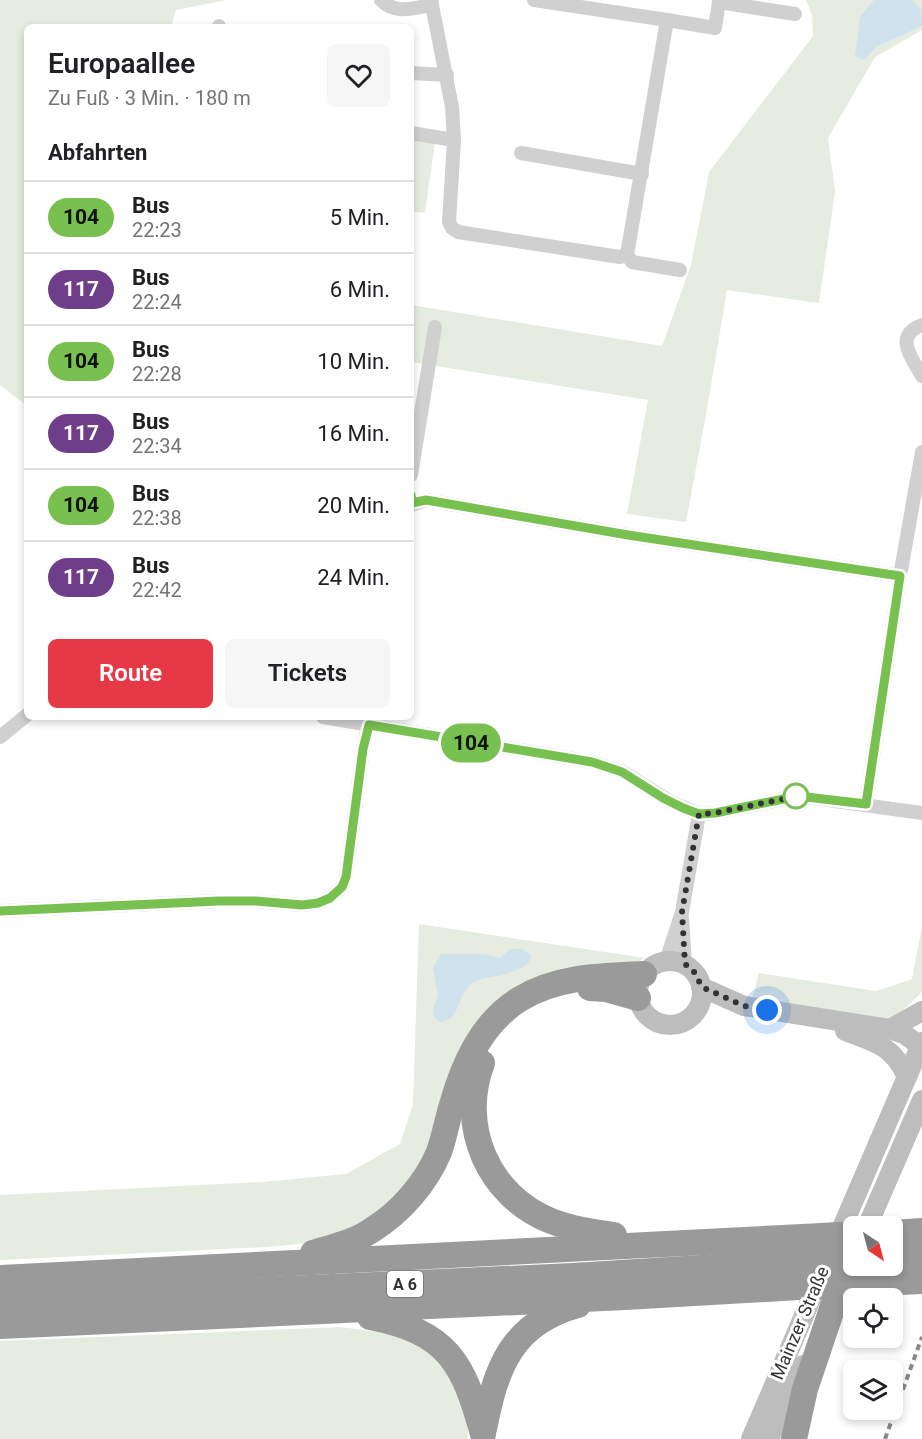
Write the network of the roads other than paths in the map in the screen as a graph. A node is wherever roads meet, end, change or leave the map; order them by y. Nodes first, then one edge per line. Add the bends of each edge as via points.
1 (381, 0) edge
2 (534, 0) edge
3 (431, 2) edge
4 (795, 14) dead end
5 (667, 20) junction
6 (414, 73) edge
7 (447, 75) junction
8 (414, 133) edge
9 (454, 140) junction
10 (521, 153) dead end
11 (642, 174) junction
12 (627, 255) junction
13 (680, 270) dead end
14 (922, 325) edge
15 (435, 327) dead end
16 (922, 376) edge
17 (922, 452) edge
18 (414, 456) edge
19 (414, 501) edge
20 (900, 576) junction
21 (24, 717) edge
22 (369, 721) edge
23 (0, 737) edge
24 (866, 804) junction
25 (922, 813) edge
26 (699, 814) junction
27 (0, 911) edge
28 (675, 962) junction
29 (641, 986) junction
30 (702, 987) junction
31 (744, 1006) junction
32 (699, 1008) junction
33 (922, 1011) edge
34 (814, 1019) junction
35 (890, 1029) junction
36 (922, 1045) edge
37 (907, 1077) junction
38 (922, 1100) edge
39 (872, 1216) edge
40 (922, 1231) edge
41 (903, 1232) edge
42 (843, 1235) edge
43 (674, 1243) junction
44 (922, 1256) edge
45 (903, 1257) edge
46 (843, 1259) edge
47 (263, 1265) junction
48 (846, 1276) edge
49 (0, 1278) edge
50 (922, 1281) edge
51 (605, 1298) junction
52 (0, 1302) edge
53 (834, 1303) junction
54 (335, 1310) junction
55 (0, 1326) edge
56 (483, 1436) edge
57 (751, 1439) edge
58 (769, 1439) edge
59 (794, 1439) edge

1 - 3 street via 401,10
2 - 5 street
3 - 7 street
4 - 5 street via 719,2 715,28
5 - 11 street
6 - 7 street
7 - 9 street
8 - 9 street
9 - 12 street via 449,222 458,232
10 - 11 street
11 - 12 street
12 - 13 street via 632,262
14 - 16 street via 907,336 910,356
15 - 18 street
17 - 20 street
19 - 20 street
20 - 24 street
21 - 23 street
22 - 26 street via 592,762 622,772 663,798
22 - 27 street via 348,871 342,887 330,898 302,905 219,901
24 - 25 street
24 - 26 street via 798,796
26 - 28 street
28 - 29 main road via 657,963
28 - 30 main road via 693,970
29 - 32 main road via 640,1007 663,1025 684,1022
29 - 43 highway via 588,988 547,998 514,1017 491,1045 478,1074 474,1096 476,1132 498,1182 529,1210 574,1229
29 - 47 highway, A 6 via 586,977 552,984 520,999 483,1034 467,1060 439,1151 425,1180 399,1209 372,1231 342,1244
30 - 31 main road
30 - 32 main road
31 - 32 main road
31 - 34 main road
33 - 35 main road
34 - 35 main road
34 - 37 main road via 880,1043 899,1060
35 - 36 main road
36 - 37 main road, Mainzer Straße
37 - 57 main road, Mainzer Straße
38 - 39 main road
40 - 41 highway
42 - 43 highway, A 6, bridge
43 - 47 highway, A 6
44 - 45 highway
46 - 52 highway, A 6, bridge
47 - 49 highway, A 6
48 - 53 main road, Mainzer Straße
50 - 51 highway, bridge
51 - 54 highway
51 - 56 highway via 553,1315 513,1346 496,1380
53 - 58 main road, Mainzer Straße
53 - 59 highway via 805,1389
54 - 55 highway
54 - 56 highway via 400,1324 438,1344 463,1374

